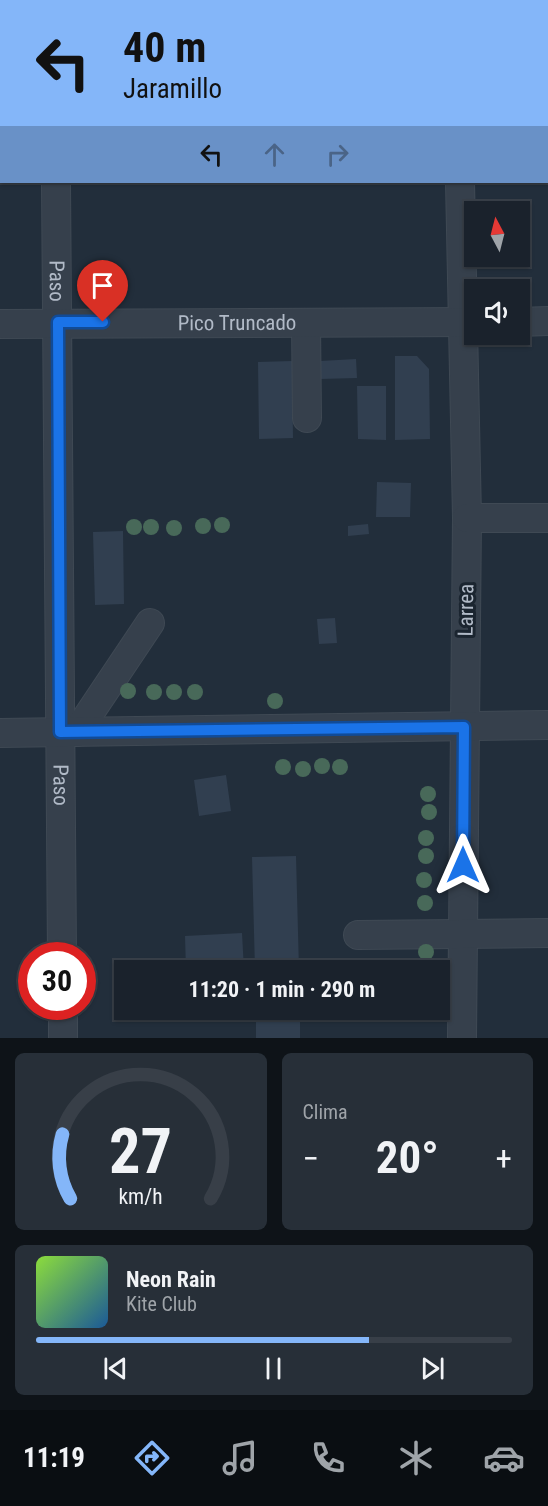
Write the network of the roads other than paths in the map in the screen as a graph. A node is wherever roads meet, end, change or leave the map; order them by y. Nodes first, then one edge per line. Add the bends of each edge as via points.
1 (56, 183) edge
2 (460, 183) edge
3 (466, 279) edge
4 (530, 321) edge
5 (548, 321) edge
6 (58, 322) junction
7 (464, 322) edge
8 (306, 323) junction
9 (0, 324) edge
10 (468, 345) edge
11 (307, 418) dead end
12 (467, 518) junction
13 (548, 518) edge
14 (150, 623) dead end
15 (548, 725) edge
16 (464, 727) junction
17 (69, 732) junction
18 (0, 733) edge
19 (548, 933) edge
20 (463, 934) junction
21 (358, 935) dead end
22 (62, 942) edge
23 (63, 1020) edge
24 (63, 1038) edge
25 (462, 1038) edge

1 - 6 street, Paso
2 - 3 street, Larrea
4 - 5 street
6 - 8 street, Pico Truncado
6 - 9 street, Pico Truncado
6 - 17 street, Paso
7 - 8 street, Pico Truncado
8 - 11 street
10 - 12 street, Larrea
12 - 13 street
12 - 16 street, Larrea
14 - 17 street
15 - 16 street
16 - 17 street
16 - 20 street, Larrea
17 - 18 street
17 - 22 street, Paso
19 - 20 street
20 - 21 street
20 - 25 street, Larrea
23 - 24 street

